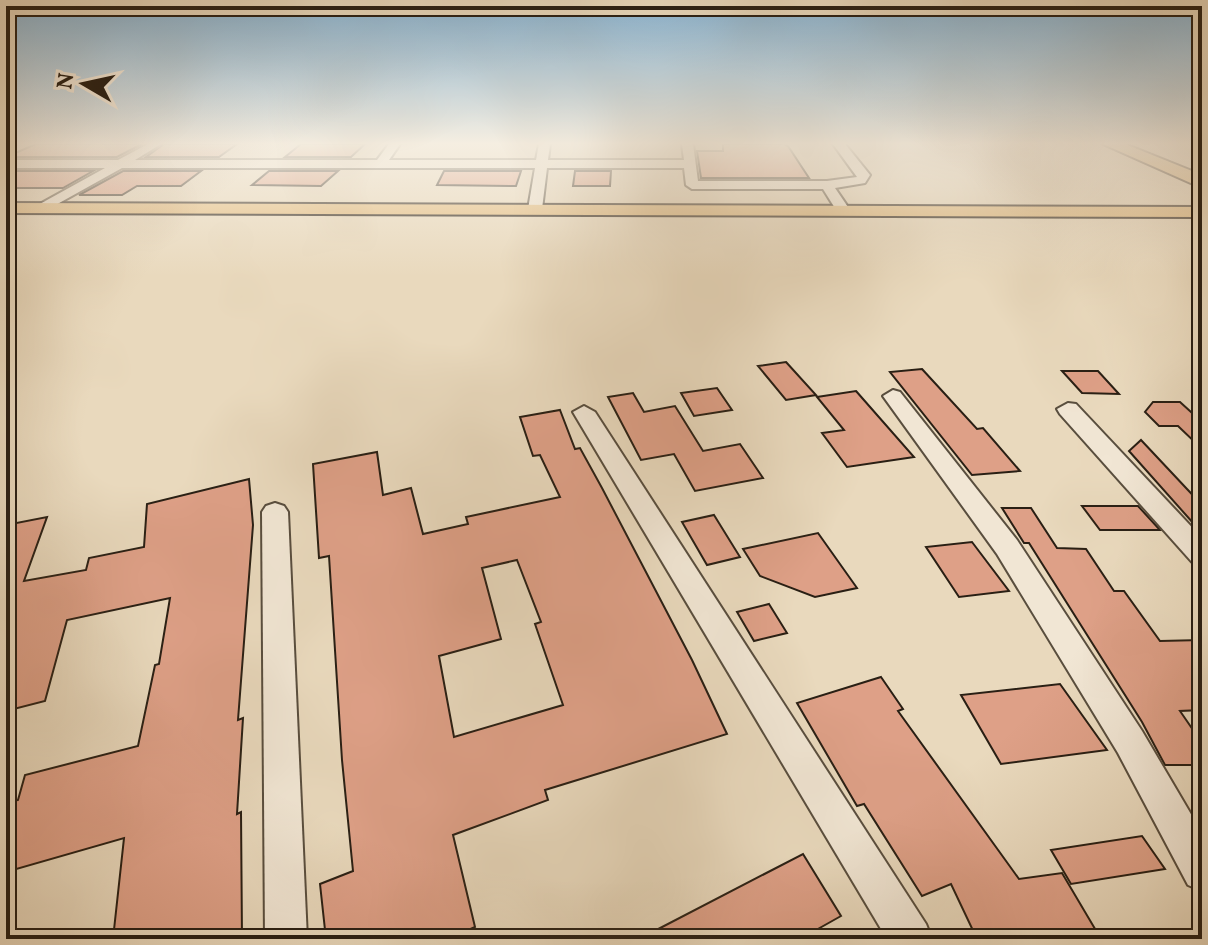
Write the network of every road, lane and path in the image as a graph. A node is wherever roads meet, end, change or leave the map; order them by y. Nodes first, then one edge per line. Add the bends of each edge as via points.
1 (77, 188) edge
2 (538, 188) edge
3 (693, 188) edge
4 (755, 188) edge
5 (829, 188) edge
6 (724, 192) dead end
7 (695, 196) junction
8 (840, 204) junction
9 (6, 208) edge
10 (43, 208) junction
11 (535, 209) junction
12 (1202, 212) edge
13 (893, 396) dead end
14 (1068, 409) dead end
15 (584, 412) dead end
16 (275, 512) dead end
17 (1202, 555) edge
18 (1202, 871) edge
19 (286, 939) edge
20 (911, 939) edge

1 - 10 street
2 - 11 street
3 - 7 street
4 - 7 street
5 - 8 street
6 - 7 street
7 - 8 main road
7 - 11 main road
8 - 12 main road
9 - 10 main road
10 - 11 main road
13 - 18 street via 1007,547 1130,742
14 - 17 street
15 - 20 street
16 - 19 street

